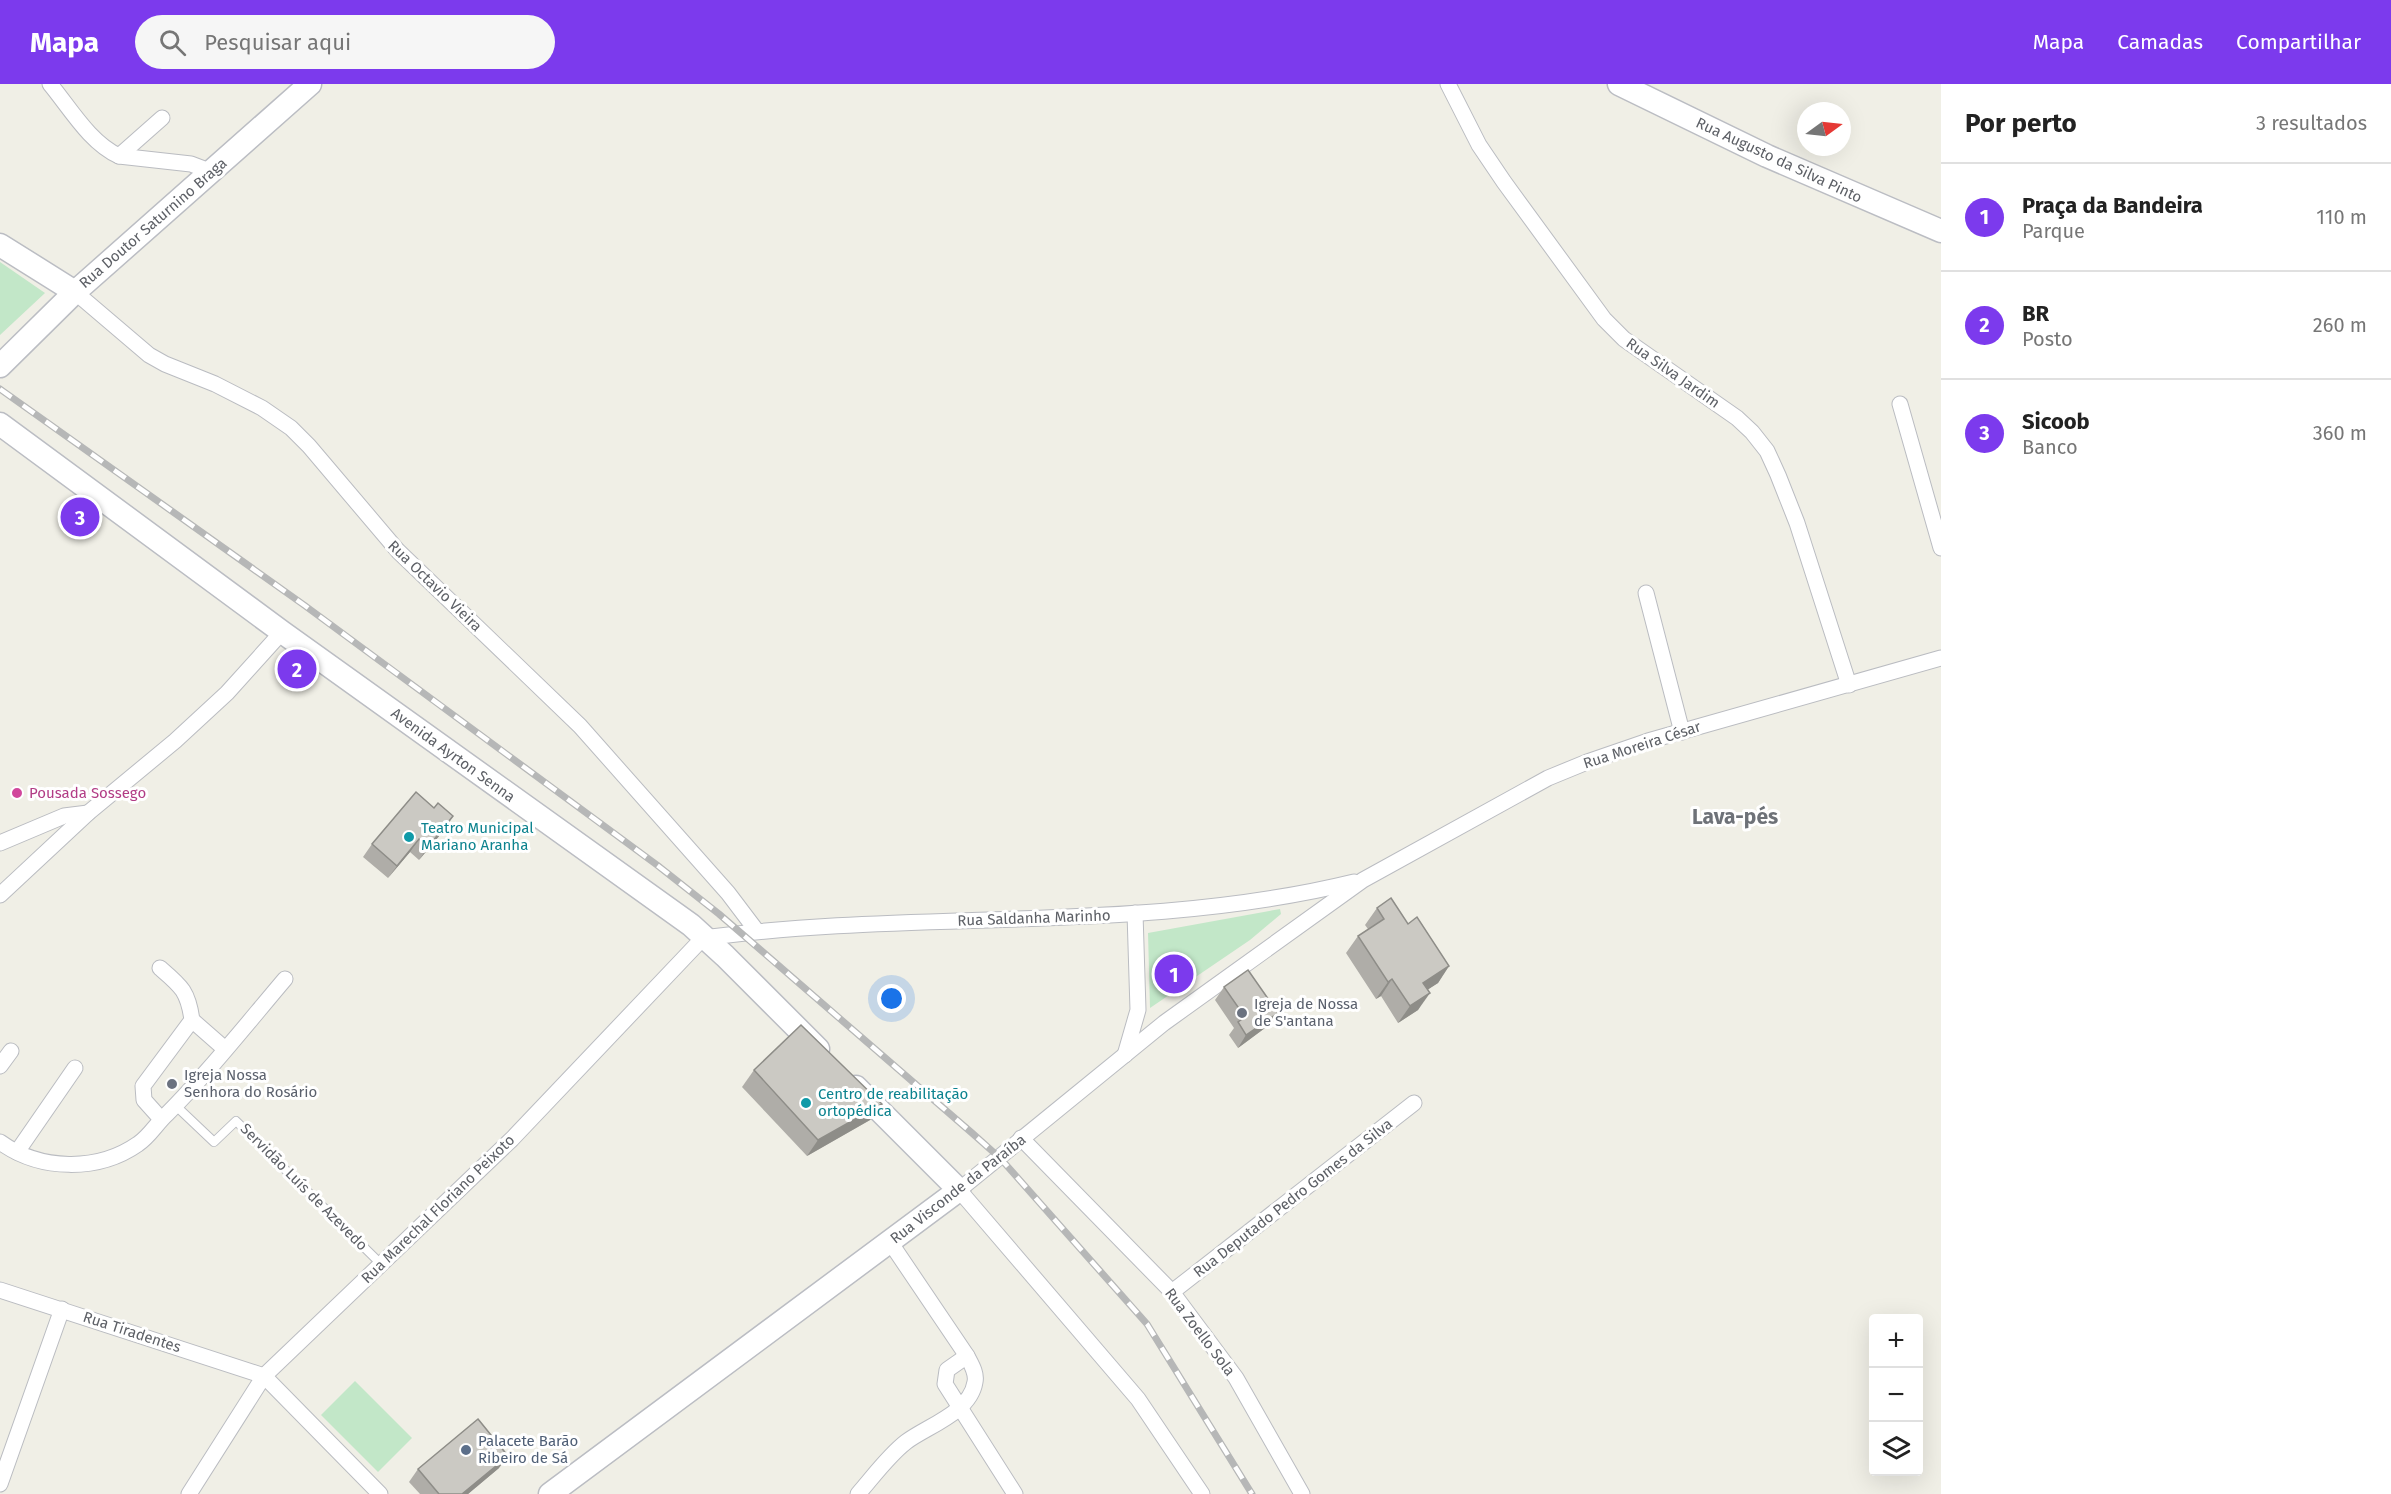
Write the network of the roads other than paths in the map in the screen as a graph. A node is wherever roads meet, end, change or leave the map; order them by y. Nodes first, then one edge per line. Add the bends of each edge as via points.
1 (50, 84) edge
2 (310, 84) edge
3 (1448, 84) edge
4 (1619, 84) edge
5 (162, 118) dead end
6 (119, 156) junction
7 (213, 172) junction
8 (1941, 231) edge
9 (0, 245) edge
10 (75, 292) junction
11 (0, 366) edge
12 (1900, 404) dead end
13 (0, 424) edge
14 (1941, 548) edge
15 (1646, 593) dead end
16 (282, 632) junction
17 (1941, 658) edge
18 (1849, 685) junction
19 (1682, 732) junction
20 (88, 813) junction
21 (0, 843) edge
22 (1363, 880) junction
23 (0, 895) edge
24 (1135, 913) junction
25 (756, 930) junction
26 (703, 938) junction
27 (160, 968) dead end
28 (285, 979) dead end
29 (1138, 1010) junction
30 (192, 1020) junction
31 (1164, 1023) junction
32 (225, 1049) junction
33 (11, 1051) dead end
34 (1125, 1056) junction
35 (0, 1066) edge
36 (75, 1068) dead end
37 (1414, 1104) dead end
38 (175, 1106) junction
39 (161, 1119) junction
40 (1021, 1138) junction
41 (0, 1142) edge
42 (16, 1152) junction
43 (959, 1190) junction
44 (891, 1242) junction
45 (380, 1263) junction
46 (0, 1290) edge
47 (1172, 1292) junction
48 (62, 1309) junction
49 (967, 1356) junction
50 (264, 1376) junction
51 (959, 1408) junction
52 (1178, 1457) junction
53 (0, 1484) edge
54 (189, 1494) edge
55 (380, 1494) edge
56 (550, 1494) edge
57 (858, 1494) edge
58 (1015, 1494) edge
59 (1191, 1494) edge
60 (1202, 1494) edge
61 (1302, 1494) edge

1 - 6 street via 92,134
2 - 7 main road, Rua Doutor Saturnino Braga
3 - 18 street, Rua Silva Jardim via 1491,163 1604,319 1624,339 1737,418 1767,451 1797,524
4 - 8 main road, Rua Augusto da Silva Pinto via 1767,156
5 - 6 street
6 - 7 street via 191,164
7 - 10 main road, Rua Doutor Saturnino Braga
9 - 10 main road
10 - 11 main road, Rua Doutor Saturnino Braga
10 - 25 street, Rua Octavio Vieira via 149,355 262,408 291,428 398,551 580,726
12 - 14 street
13 - 16 main road, Avenida Ayrton Senna
15 - 19 street
16 - 20 street via 227,693
16 - 26 main road, Avenida Ayrton Senna via 691,925
17 - 18 street, Rua Moreira César
18 - 19 street, Rua Moreira César
19 - 22 street, Rua Moreira César via 1616,751 1548,778
20 - 21 street via 64,816
20 - 23 street
22 - 24 street, Rua Saldanha Marinho via 1260,902
22 - 31 street, Rua Visconde da Paraíba
24 - 25 street, Rua Saldanha Marinho
24 - 29 street
25 - 26 street, Rua Saldanha Marinho
26 - 43 main road, Avenida Ayrton Senna
26 - 45 street, Rua Marechal Floriano Peixoto via 512,1139
27 - 30 street via 184,989
28 - 32 street
29 - 31 street
29 - 34 street
30 - 32 street
30 - 39 street via 143,1086 144,1100
31 - 34 street, Rua Visconde da Paraíba
32 - 38 street
33 - 35 street
34 - 40 street, Rua Visconde da Paraíba
36 - 42 street
37 - 47 street, Rua Deputado Pedro Gomes da Silva
38 - 39 street
38 - 45 lane, Servidão Luís de Azevedo via 214,1142 236,1120
39 - 42 street via 140,1143 108,1160 70,1165
40 - 43 street, Rua Visconde da Paraíba
40 - 47 street, Rua Zoello Sola
41 - 42 street
43 - 44 main road, Rua Visconde da Paraíba
43 - 52 street via 1138,1399
44 - 49 street
44 - 56 main road, Rua Visconde da Paraíba
45 - 50 street, Rua Marechal Floriano Peixoto
46 - 48 street, Rua Tiradentes
47 - 61 street, Rua Zoello Sola via 1236,1378
48 - 50 street, Rua Tiradentes
48 - 53 street
49 - 51 street via 976,1381
49 - 51 street via 947,1370 944,1378
50 - 54 street, Rua Marechal Floriano Peixoto
50 - 55 street
51 - 57 street via 906,1442
51 - 58 street
52 - 59 street
52 - 60 street

